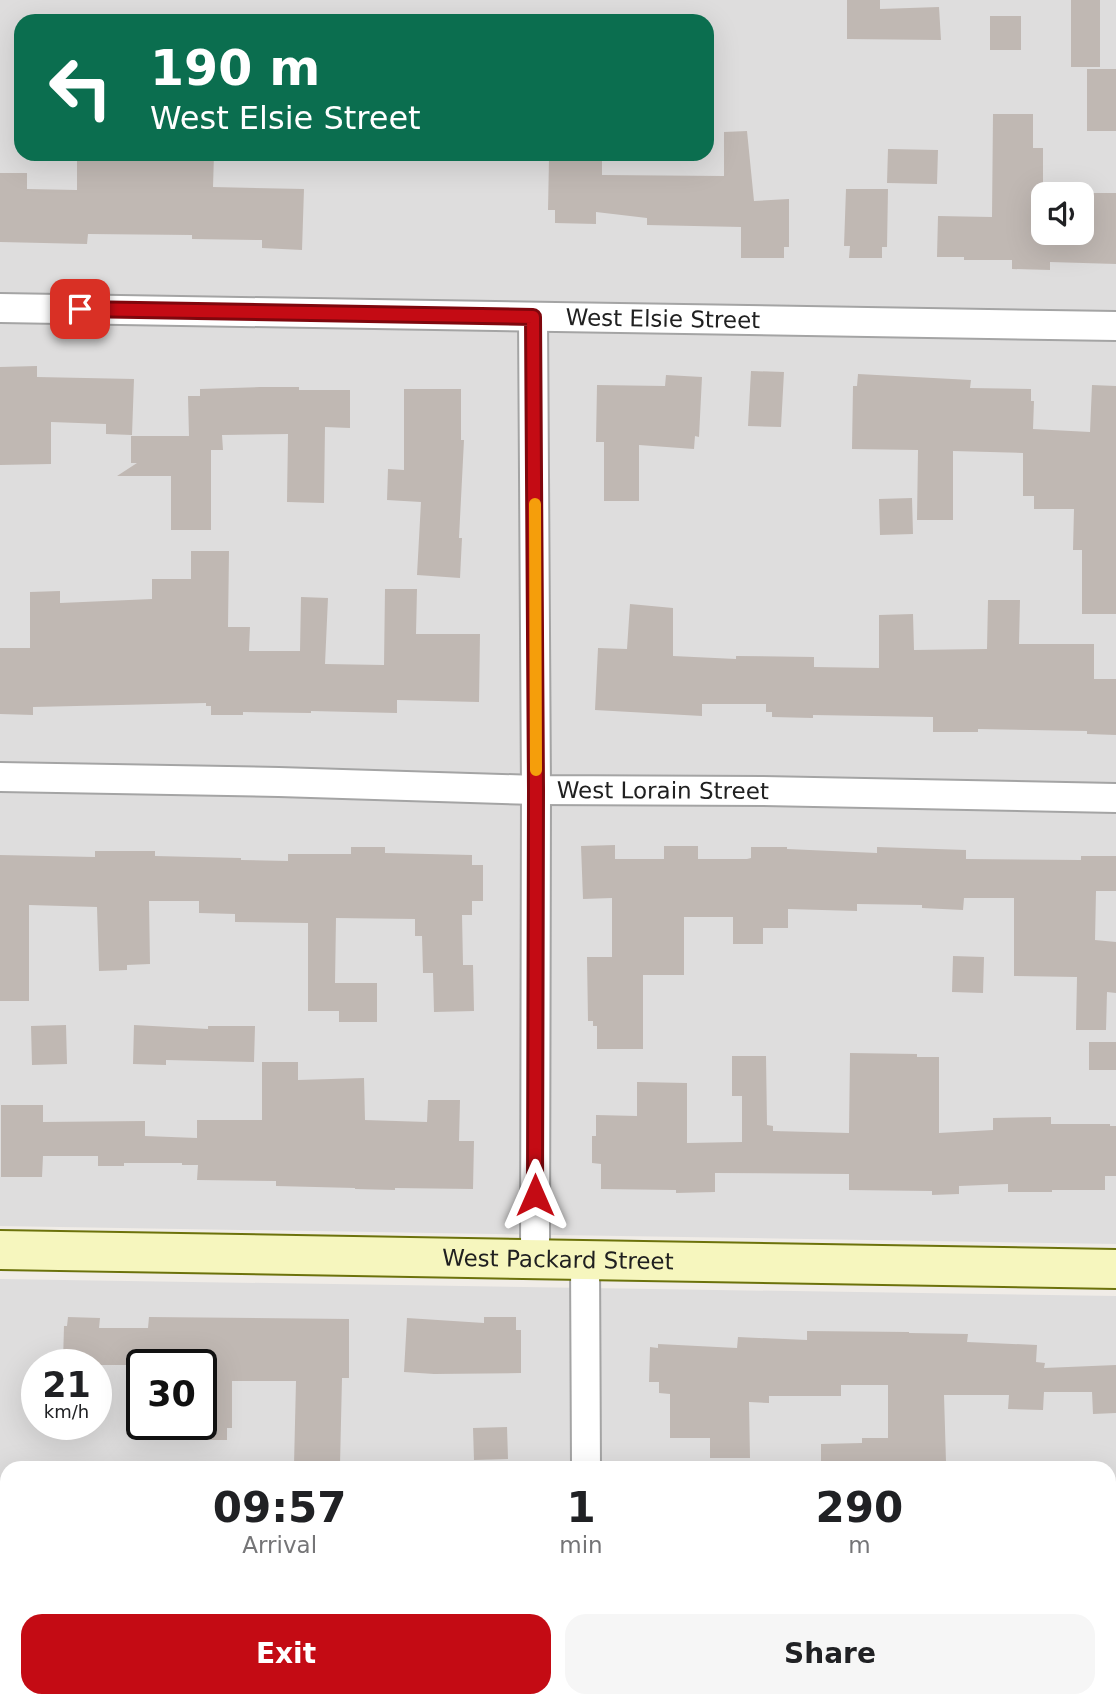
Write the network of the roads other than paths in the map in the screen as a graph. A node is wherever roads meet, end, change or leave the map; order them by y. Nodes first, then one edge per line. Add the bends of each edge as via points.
1 (0, 308) edge
2 (533, 317) junction
3 (1116, 326) edge
4 (0, 777) edge
5 (536, 790) junction
6 (1116, 798) edge
7 (0, 1250) edge
8 (535, 1259) junction
9 (585, 1260) junction
10 (1116, 1269) edge
11 (586, 1461) edge

1 - 2 street, West Elsie Street
2 - 3 street, West Elsie Street
2 - 5 street
4 - 5 street, West Lorain Street
5 - 6 street, West Lorain Street
5 - 8 street
7 - 8 street, West Packard Street
8 - 9 street, West Packard Street
9 - 10 street, West Packard Street
9 - 11 street

